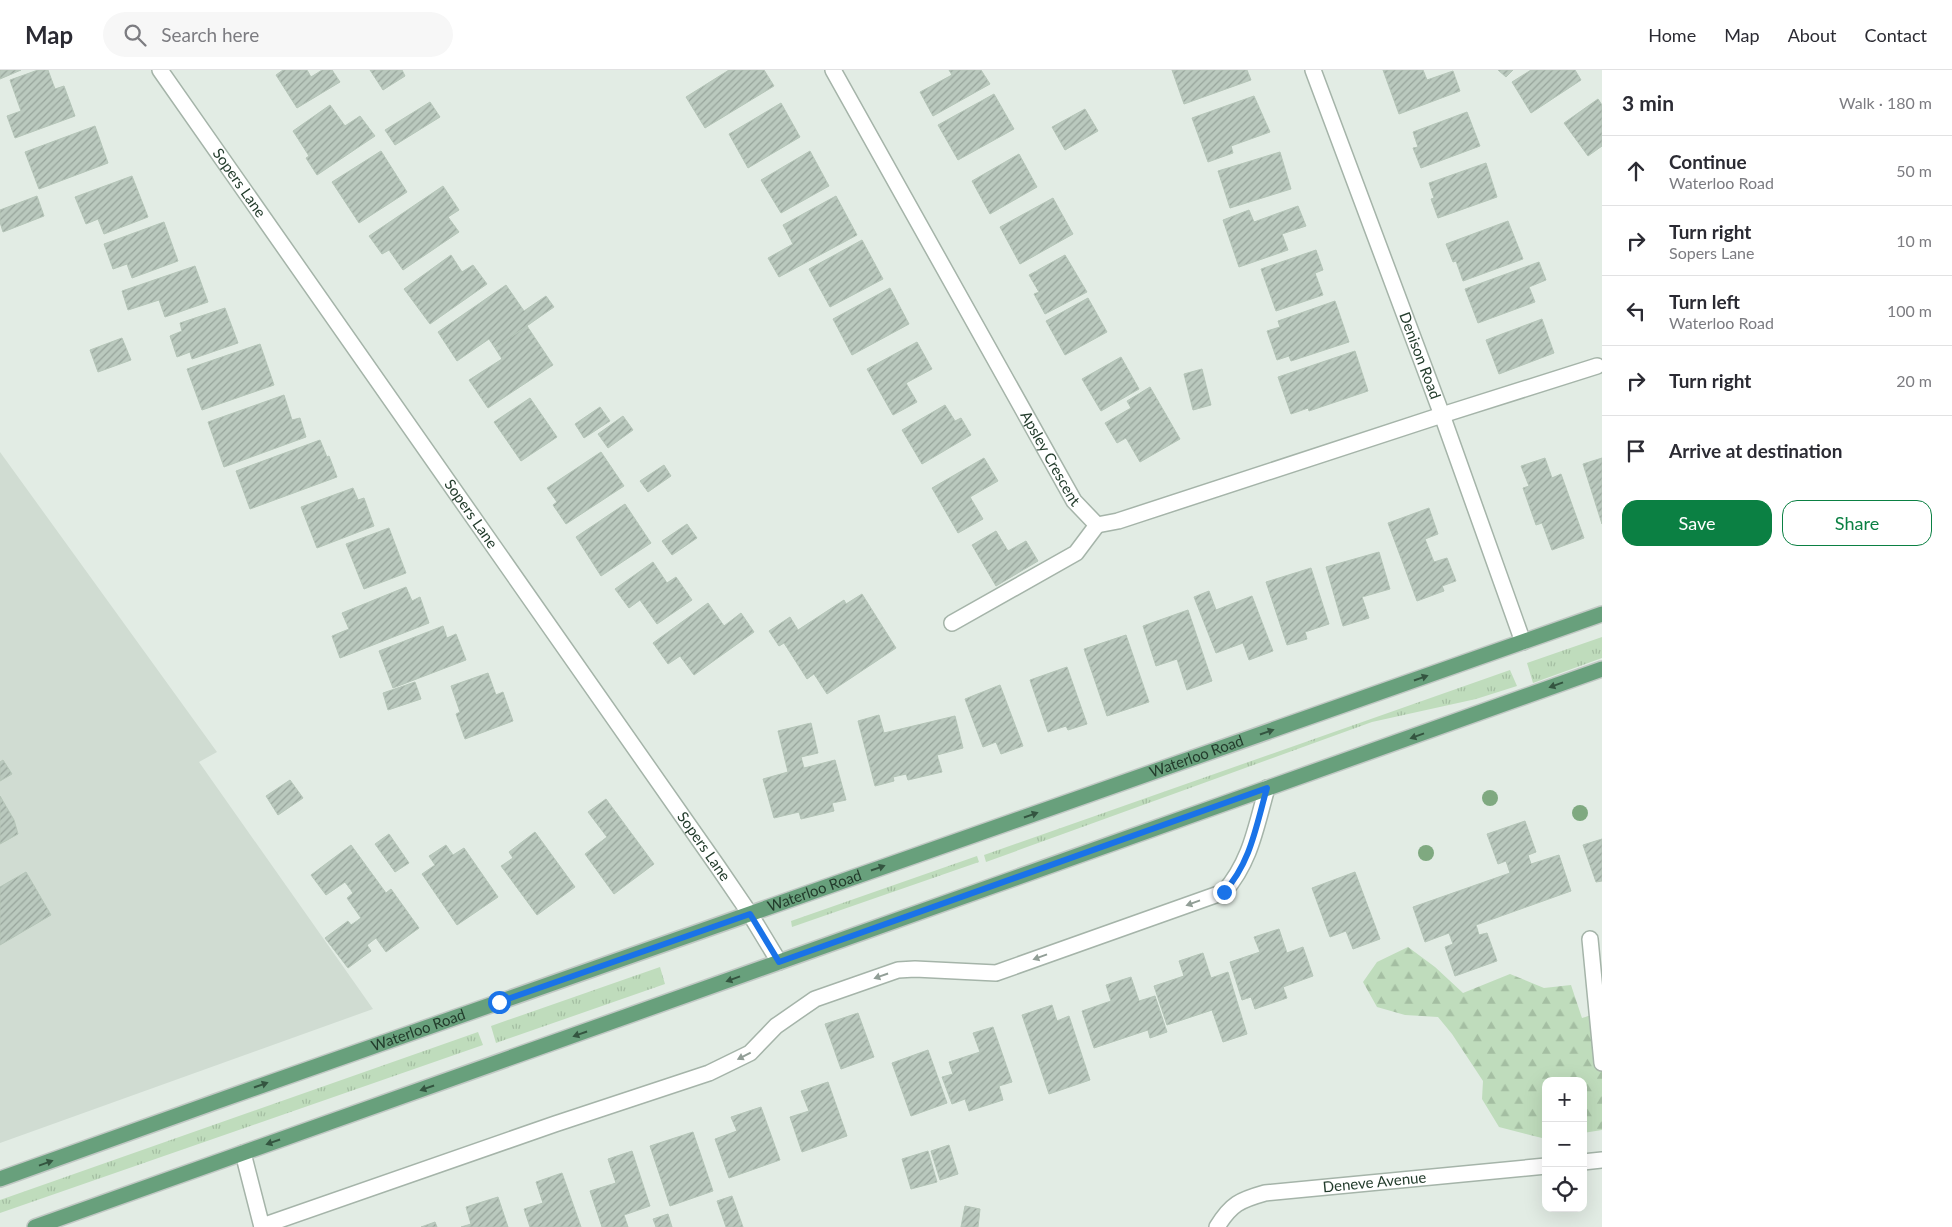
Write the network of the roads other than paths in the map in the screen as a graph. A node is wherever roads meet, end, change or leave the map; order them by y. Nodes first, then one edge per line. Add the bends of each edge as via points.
1 (160, 70) edge
2 (833, 70) edge
3 (1313, 70) edge
4 (1597, 366) dead end
5 (1442, 415) junction
6 (1097, 525) junction
7 (1602, 614) edge
8 (952, 622) dead end
9 (1523, 642) junction
10 (1602, 669) edge
11 (1267, 788) junction
12 (750, 914) junction
13 (1590, 939) dead end
14 (779, 962) junction
15 (1602, 1063) edge
16 (243, 1153) junction
17 (1602, 1160) edge
18 (1587, 1162) edge
19 (1542, 1166) edge
20 (0, 1179) edge
21 (262, 1226) edge
22 (35, 1227) edge
23 (1217, 1227) edge

1 - 12 street, Sopers Lane
2 - 6 street, Apsley Crescent via 1074,501
3 - 5 street, Denison Road
4 - 5 street
5 - 6 street via 1118,521
5 - 9 street, Denison Road
6 - 8 street via 1076,553
7 - 9 main road, Waterloo Road
12 -> 9 main road, Waterloo Road
10 -> 11 main road
11 - 14 main road
11 -> 21 street via 1250,848 1237,878 1224,892 996,973 898,970 815,999 776,1026 750,1053 709,1073
12 - 14 street, Sopers Lane
20 -> 12 main road, Waterloo Road
13 - 15 street
14 -> 16 main road
16 - 21 street
16 - 22 main road
17 - 18 street
19 - 23 street, Deneve Avenue via 1265,1194 1244,1199 1227,1211

